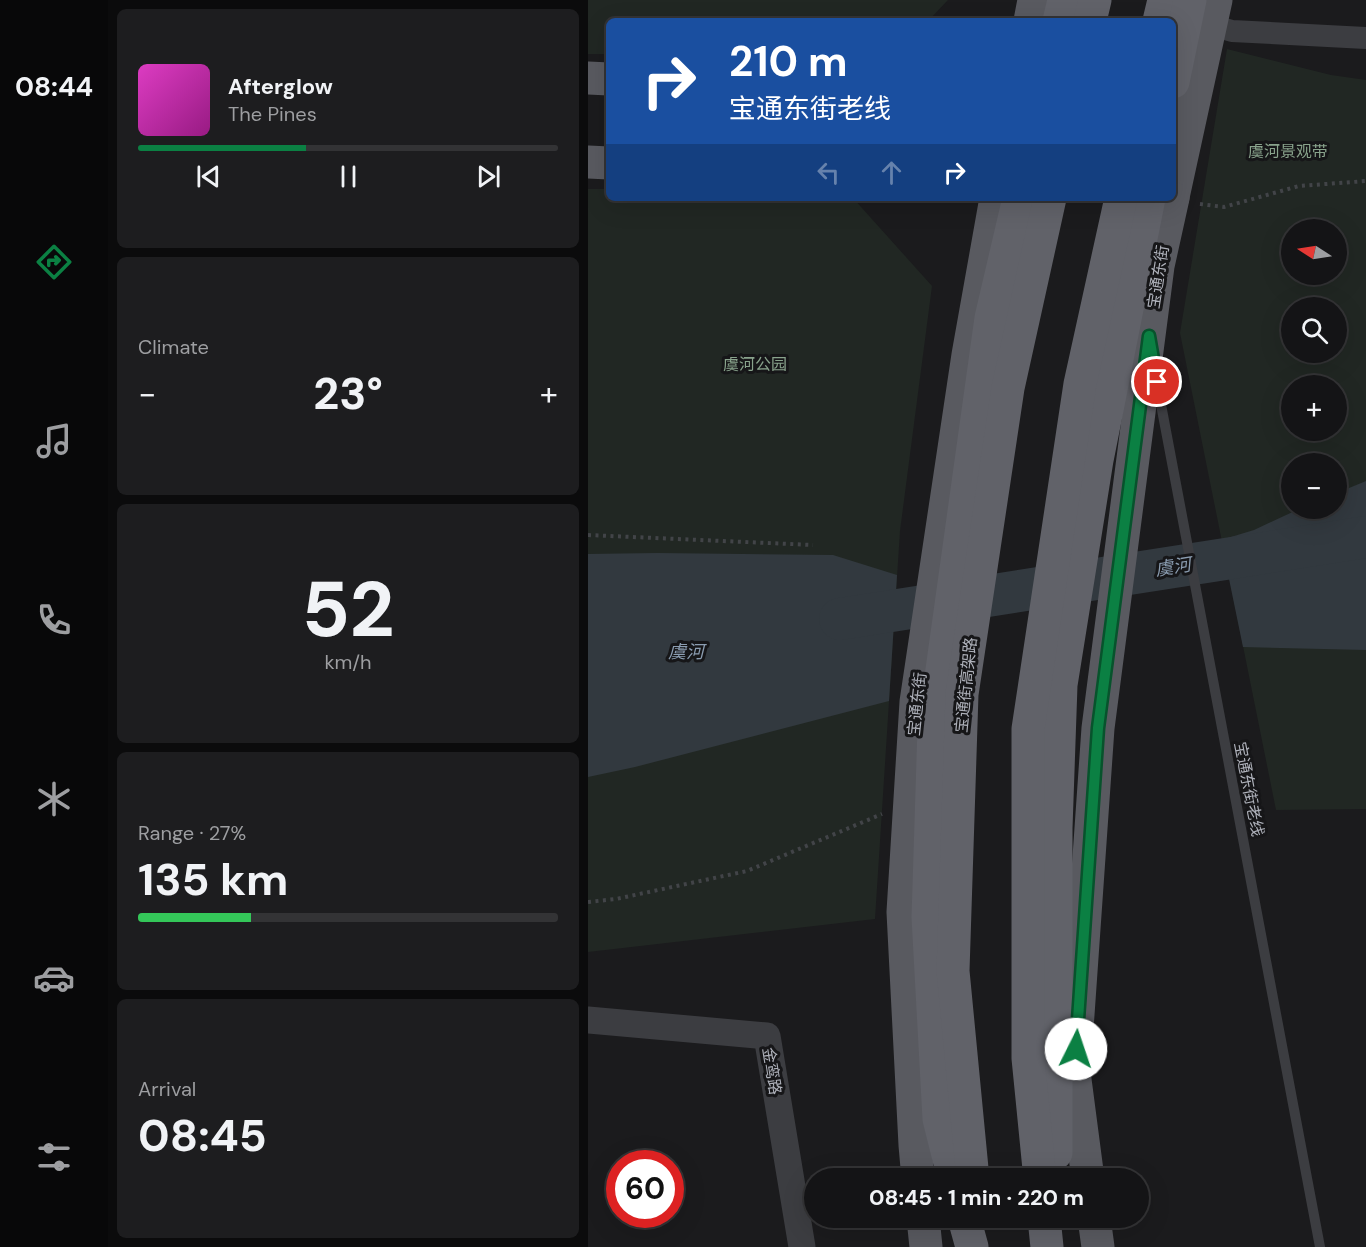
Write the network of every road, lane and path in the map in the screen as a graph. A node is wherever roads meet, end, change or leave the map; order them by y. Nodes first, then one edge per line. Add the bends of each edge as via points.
1 (1034, 0) edge
2 (1064, 0) edge
3 (1095, 0) edge
4 (1164, 0) edge
5 (1190, 0) edge
6 (1214, 12) edge
7 (1031, 18) edge
8 (1060, 18) edge
9 (1091, 18) edge
10 (1160, 18) edge
11 (1366, 38) edge
12 (1176, 68) edge
13 (588, 78) edge
14 (606, 79) edge
15 (1182, 110) edge
16 (1176, 138) edge
17 (588, 162) edge
18 (606, 163) edge
19 (1366, 181) edge
20 (1176, 200) edge
21 (995, 201) edge
22 (1018, 201) edge
23 (1049, 201) edge
24 (1120, 201) edge
25 (1162, 201) edge
26 (1163, 201) edge
27 (1149, 336) junction
28 (588, 535) edge
29 (813, 545) dead end
30 (886, 812) dead end
31 (588, 902) edge
32 (588, 1020) edge
33 (917, 1168) edge
34 (951, 1168) edge
35 (972, 1168) edge
36 (1039, 1168) edge
37 (1056, 1168) edge
38 (1087, 1168) edge
39 (923, 1228) edge
40 (967, 1228) edge
41 (977, 1228) edge
42 (1045, 1228) edge
43 (1056, 1228) edge
44 (1095, 1228) edge
45 (802, 1247) edge
46 (926, 1247) edge
47 (972, 1247) edge
48 (980, 1247) edge
49 (1047, 1247) edge
50 (1056, 1247) edge
51 (1098, 1247) edge
52 (1320, 1247) edge

1 - 7 main road
2 - 8 highway
3 - 9 highway
4 - 10 highway
5 - 12 highway
6 - 11 street via 1232,31
6 - 15 main road, 宝通东街
13 - 14 main road
15 - 16 main road, 宝通东街
17 - 18 main road
19 - 20 path via 1299,186 1224,207
21 - 33 main road, 宝通东街 via 916,702 903,912
22 - 34 highway via 991,318 934,727 928,917 939,1119
23 - 35 highway, 宝通街高架路 via 1008,388 962,694 953,971
24 - 36 highway via 1080,384 1028,729 1028,1058
25 - 37 highway via 1097,460 1061,685 1056,828
26 - 27 main road, 宝通东街
27 - 38 main road, 宝通东街 via 1098,728 1074,1072
27 - 52 lane, 宝通东街老线
28 - 29 path
30 - 31 path via 747,871
32 - 45 street, 金鸾路 via 767,1036
39 - 46 main road
40 - 47 highway
41 - 48 highway
42 - 49 highway
43 - 50 highway
44 - 51 main road

